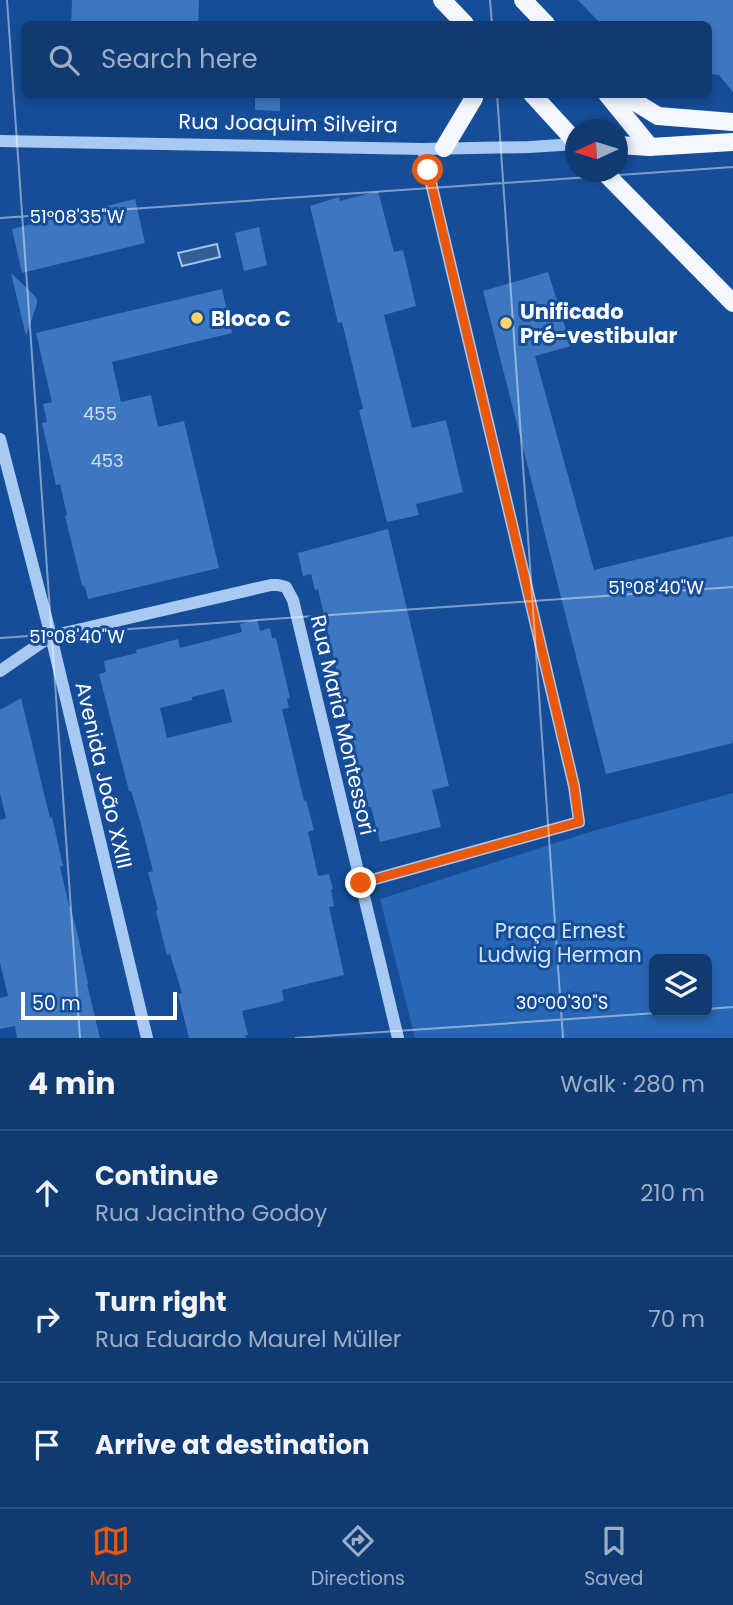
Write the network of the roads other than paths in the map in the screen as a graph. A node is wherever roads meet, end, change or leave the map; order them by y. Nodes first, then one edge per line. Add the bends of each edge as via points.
1 (442, 0) edge
2 (523, 0) edge
3 (462, 21) edge
4 (543, 21) edge
5 (474, 98) edge
6 (536, 98) edge
7 (610, 98) edge
8 (629, 98) edge
9 (733, 122) edge
10 (565, 131) edge
11 (0, 141) edge
12 (733, 142) edge
13 (565, 144) edge
14 (628, 146) edge
15 (650, 147) junction
16 (444, 148) junction
17 (423, 149) junction
18 (614, 182) edge
19 (733, 303) edge
20 (0, 439) edge
21 (51, 636) junction
22 (0, 671) edge
23 (361, 883) junction
24 (147, 1038) edge
25 (398, 1038) edge

1 - 3 main road
2 - 4 main road
5 - 16 main road
6 - 10 main road
7 - 15 main road
8 - 9 main road via 659,116
11 - 17 street, Rua Joaquim Silveira
12 - 15 main road
13 - 16 street, Rua Joaquim Silveira
14 - 15 main road
16 - 17 street, Rua Joaquim Silveira
17 - 23 street via 579,822
18 - 19 main road
20 - 21 street, Avenida João XXIII
21 - 22 street
21 - 23 street, Rua Maria Montessori via 271,585 286,587 293,600
21 - 24 street, Avenida João XXIII
23 - 25 street, Rua Maria Montessori

